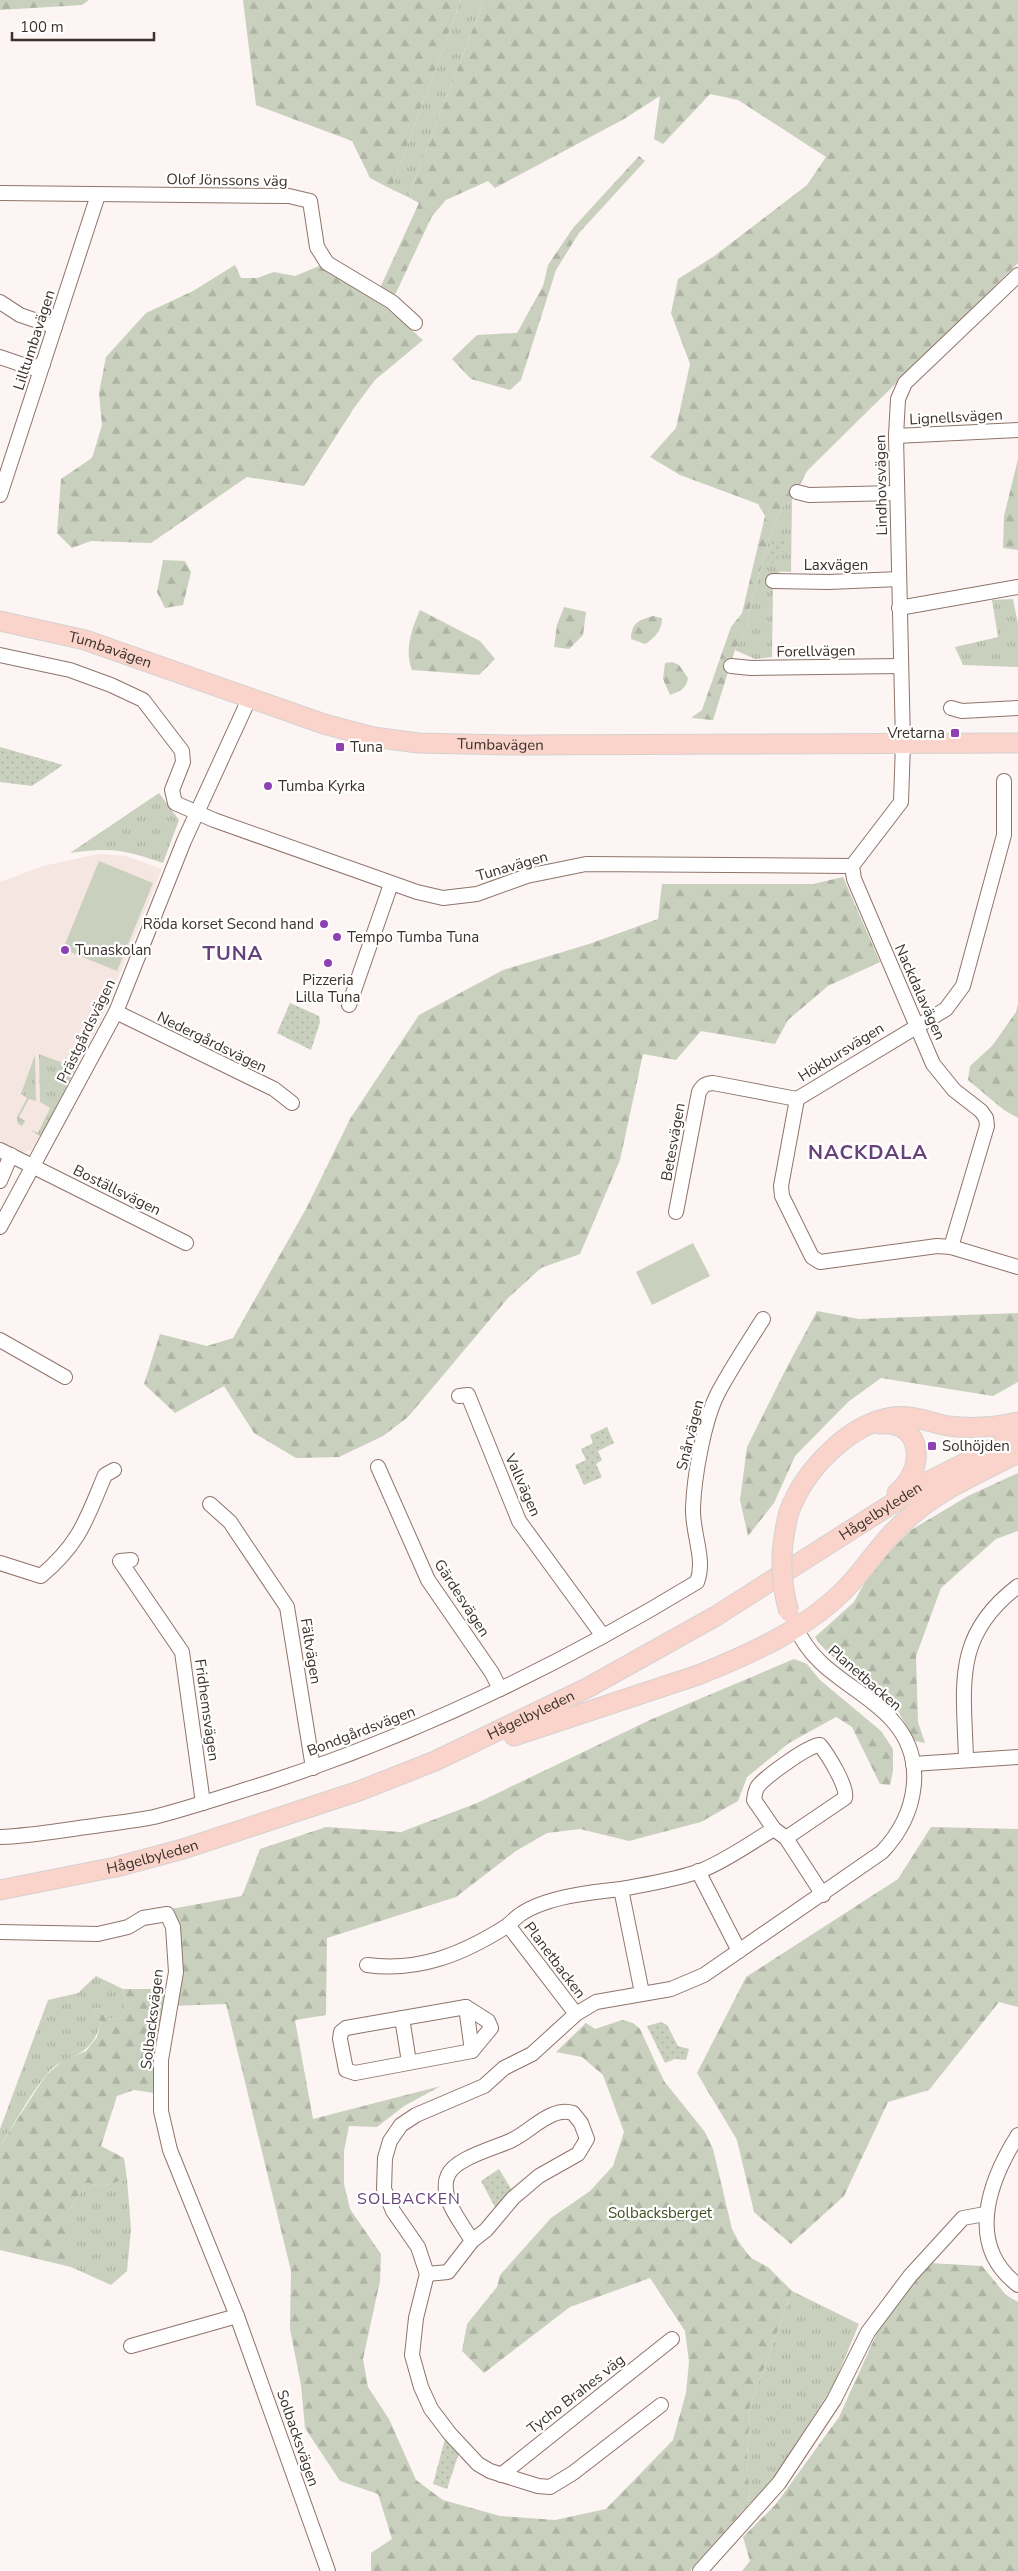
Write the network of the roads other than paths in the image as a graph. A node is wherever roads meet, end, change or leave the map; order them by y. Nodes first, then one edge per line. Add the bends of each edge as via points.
1 (0, 193) edge
2 (98, 195) junction
3 (1018, 275) edge
4 (0, 302) edge
5 (415, 323) dead end
6 (55, 327) junction
7 (0, 358) edge
8 (43, 364) junction
9 (1018, 430) edge
10 (896, 436) junction
11 (797, 492) dead end
12 (897, 494) junction
13 (0, 495) edge
14 (899, 579) junction
15 (773, 581) dead end
16 (1018, 587) edge
17 (900, 608) junction
18 (0, 621) edge
19 (0, 655) edge
20 (731, 666) dead end
21 (900, 666) junction
22 (250, 697) junction
23 (951, 708) dead end
24 (1018, 708) edge
25 (903, 743) junction
26 (1018, 743) edge
27 (1004, 781) dead end
28 (196, 812) junction
29 (852, 866) junction
30 (391, 884) junction
31 (349, 1005) dead end
32 (116, 1012) junction
33 (915, 1026) junction
34 (797, 1099) junction
35 (292, 1103) dead end
36 (6, 1152) edge
37 (34, 1167) junction
38 (0, 1181) edge
39 (676, 1212) dead end
40 (0, 1228) edge
41 (186, 1243) dead end
42 (951, 1247) junction
43 (1018, 1267) edge
44 (763, 1318) dead end
45 (0, 1340) edge
46 (64, 1377) dead end
47 (459, 1396) dead end
48 (1018, 1422) edge
49 (871, 1425) junction
50 (1018, 1436) edge
51 (1018, 1446) edge
52 (1018, 1454) edge
53 (378, 1467) dead end
54 (114, 1470) dead end
55 (210, 1504) dead end
56 (850, 1530) junction
57 (131, 1560) dead end
58 (0, 1563) edge
59 (702, 1572) joint
60 (1018, 1586) edge
61 (793, 1620) junction
62 (603, 1636) junction
63 (500, 1689) junction
64 (514, 1736) junction
65 (1018, 1757) edge
66 (966, 1759) junction
67 (913, 1764) junction
68 (313, 1768) junction
69 (203, 1803) junction
70 (774, 1829) junction
71 (0, 1837) edge
72 (786, 1838) junction
73 (698, 1871) junction
74 (621, 1889) junction
75 (0, 1890) edge
76 (823, 1895) junction
77 (0, 1898) edge
78 (508, 1925) junction
79 (0, 1932) edge
80 (740, 1951) junction
81 (367, 1965) dead end
82 (642, 1993) junction
83 (466, 2007) junction
84 (576, 2014) junction
85 (402, 2018) junction
86 (472, 2051) junction
87 (409, 2062) junction
88 (1018, 2135) edge
89 (985, 2214) junction
90 (472, 2241) junction
91 (427, 2274) junction
92 (1018, 2285) edge
93 (237, 2316) junction
94 (672, 2339) dead end
95 (131, 2346) dead end
96 (661, 2405) dead end
97 (501, 2475) junction
98 (328, 2571) edge
99 (700, 2571) edge

1 - 2 street, Olof Jönssons väg
2 - 5 street, Olof Jönssons väg via 289,196 310,201 317,246 327,263 392,302
2 - 6 street, Lilltumbavägen
3 - 10 street, Lindhovsvägen via 905,383 898,400
4 - 6 street via 20,315
6 - 8 street, Lilltumbavägen
7 - 8 street via 32,368
8 - 13 street, Lilltumbavägen
9 - 10 street, Lignellsvägen
10 - 12 street, Lindhovsvägen
11 - 12 street via 809,495
12 - 14 street, Lindhovsvägen
14 - 15 street, Laxvägen
14 - 17 street, Lindhovsvägen
16 - 17 street
17 - 21 street, Lindhovsvägen
18 - 22 main road, Tumbavägen via 85,640
19 - 28 street via 70,670 143,700 182,751 183,762 172,790 173,799 178,805
20 - 21 street, Forellvägen
21 - 25 street, Lindhovsvägen
22 - 25 main road, Tumbavägen via 324,724 379,738 418,743
22 - 28 street, Prästgårdsvägen
23 - 24 street via 962,711
25 - 26 main road, Tumbavägen
25 - 29 street via 899,808
27 - 33 street, Hökbursvägen via 1004,835 964,986 946,1009
28 - 30 street, Tunavägen
28 - 32 street, Prästgårdsvägen
29 - 30 street, Tunavägen via 586,864 527,876 477,894 443,898
29 - 33 street, Nackdalavägen via 854,879
30 - 31 street
32 - 35 street, Nedergårdsvägen via 274,1089
32 - 37 street, Prästgårdsvägen
33 - 34 street, Hökbursvägen
33 - 42 street, Nackdalavägen via 933,1064 954,1090 986,1118 987,1126
34 - 39 street, Betesvägen via 713,1083 702,1087 698,1092
34 - 42 street, Hökbursvägen via 781,1191 814,1259 830,1262 937,1246
36 - 37 street, Boställsvägen
36 - 38 street
37 - 40 street, Prästgårdsvägen
37 - 41 street, Boställsvägen
42 - 43 street, Hökbursvägen
44 - 59 street, Snårvägen via 711,1408 694,1484 695,1540
45 - 46 street
47 - 62 street, Vallvägen via 468,1395 519,1521
48 - 49 main road via 962,1427 912,1417 892,1417
49 - 56 main road via 890,1424 904,1430 913,1438 917,1464 902,1489
49 - 61 main road, bridge via 854,1433 818,1462 789,1512 782,1540 780,1570
50 - 56 main road, Hågelbyleden via 923,1484
51 - 64 main road, Hågelbyleden via 916,1499 751,1606 646,1669
52 - 61 main road via 966,1479 914,1512 881,1544 849,1586
53 - 63 street, Gärdesvägen via 428,1580
54 - 58 street via 105,1475 75,1541 63,1558 41,1576
55 - 68 street, Fältvägen via 230,1522 287,1607
56 - 75 main road, Hågelbyleden via 716,1616 640,1659 435,1761 359,1791 183,1849 116,1867
57 - 69 street, Fridhemsvägen via 120,1561 182,1652
59 - 62 street, Bondgårdsvägen via 697,1582
60 - 66 street via 1006,1595 983,1623 969,1646 964,1691
61 - 64 main road via 722,1666
61 - 67 street, Planetbacken via 800,1636 824,1667 891,1720 902,1734
62 - 63 street, Bondgårdsvägen
63 - 68 street, Bondgårdsvägen
64 - 77 main road, Hågelbyleden via 364,1799 241,1841 118,1874
65 - 66 street
66 - 67 street
67 - 76 street, Planetbacken via 915,1790 908,1817 900,1830 882,1852
68 - 69 street, Bondgårdsvägen
69 - 71 street, Bondgårdsvägen via 152,1817
70 - 72 street
70 - 72 street via 754,1800 758,1785 810,1748 820,1745 842,1784 845,1798
70 - 73 street, Planetbacken via 729,1857
72 - 76 street
73 - 74 street, Planetbacken
73 - 80 street
74 - 78 street, Planetbacken via 548,1902 522,1912
74 - 82 street
76 - 80 street, Planetbacken
78 - 81 street, Planetbacken via 467,1949 434,1962 390,1968
78 - 84 street, Planetbacken
79 - 93 street, Solbacksvägen via 98,1934 128,1927 143,1918 166,1914 173,1927 176,1972 161,2060 161,2111 170,2150
80 - 82 street, Planetbacken via 688,1983
82 - 84 street, Planetbacken via 596,2002
83 - 85 street
83 - 86 street
83 - 86 street via 488,2021 490,2028
84 - 91 street, Planetbacken via 532,2054 504,2068 484,2086 416,2115 401,2125 390,2141 385,2158 384,2189 393,2211 418,2247
85 - 87 street
85 - 87 street via 346,2028 340,2039 346,2070 355,2073
86 - 87 street
88 - 89 street via 1000,2166
89 - 92 street via 992,2249 1006,2273
89 - 99 street via 963,2218 897,2294 868,2332 834,2400 779,2483
90 - 90 street via 445,2193 451,2170 512,2140 542,2119 560,2112 573,2113 587,2139 578,2154 539,2176
90 - 91 street via 448,2272
91 - 97 street via 412,2348 421,2387 431,2409 450,2434 478,2464
93 - 95 street
93 - 98 street, Solbacksvägen
94 - 97 street, Tycho Brahes väg
96 - 97 street via 558,2483 544,2487

